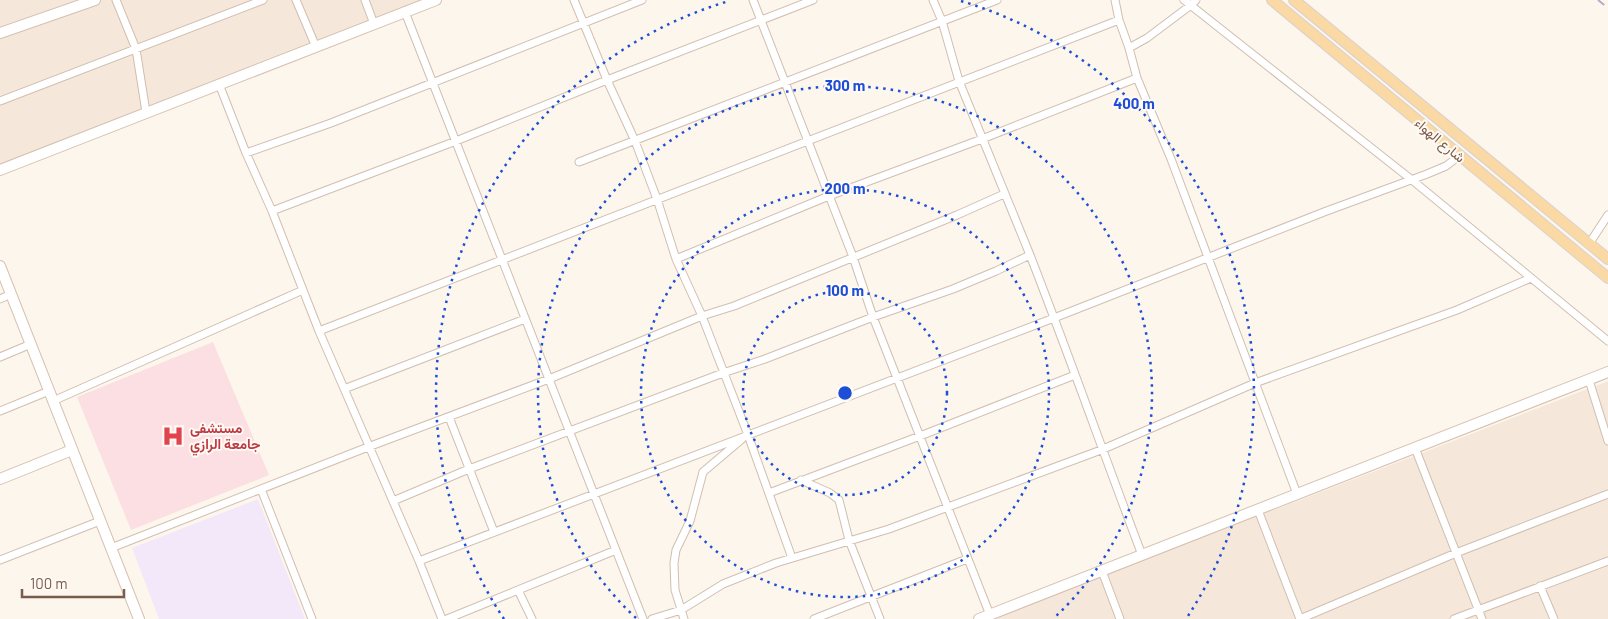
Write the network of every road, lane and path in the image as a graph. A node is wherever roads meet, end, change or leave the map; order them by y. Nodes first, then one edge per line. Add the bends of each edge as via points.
1 (95, 0) edge
2 (116, 0) edge
3 (263, 0) edge
4 (296, 0) edge
5 (365, 0) edge
6 (436, 0) edge
7 (574, 0) edge
8 (642, 0) edge
9 (753, 0) edge
10 (813, 0) edge
11 (933, 0) edge
12 (997, 0) edge
13 (1115, 0) edge
14 (1184, 0) edge
15 (1272, 0) edge
16 (1294, 0) edge
17 (1194, 3) edge
18 (405, 12) junction
19 (761, 20) junction
20 (1119, 20) junction
21 (942, 21) junction
22 (584, 23) junction
23 (374, 24) junction
24 (0, 33) edge
25 (316, 47) junction
26 (1129, 48) junction
27 (136, 49) junction
28 (1137, 78) junction
29 (607, 80) junction
30 (959, 81) junction
31 (786, 82) junction
32 (219, 84) junction
33 (433, 84) junction
34 (0, 100) edge
35 (146, 112) junction
36 (982, 139) junction
37 (808, 140) junction
38 (635, 141) junction
39 (456, 142) junction
40 (246, 153) junction
41 (1459, 156) junction
42 (579, 162) dead end
43 (0, 170) edge
44 (1412, 180) junction
45 (1004, 194) junction
46 (829, 196) junction
47 (657, 199) junction
48 (272, 210) junction
49 (1608, 215) edge
50 (1589, 244) junction
51 (1030, 255) junction
52 (853, 257) junction
53 (1208, 258) junction
54 (676, 259) junction
55 (1608, 259) edge
56 (502, 260) junction
57 (0, 266) edge
58 (1531, 278) junction
59 (1608, 278) edge
60 (303, 290) junction
61 (11, 294) junction
62 (0, 299) edge
63 (702, 316) junction
64 (873, 317) junction
65 (525, 318) junction
66 (1054, 318) junction
67 (319, 331) junction
68 (1608, 341) edge
69 (31, 344) junction
70 (0, 357) edge
71 (1608, 372) edge
72 (723, 373) junction
73 (1075, 375) junction
74 (896, 378) junction
75 (549, 379) junction
76 (1589, 380) junction
77 (1255, 383) junction
78 (344, 389) junction
79 (49, 391) junction
80 (53, 401) junction
81 (0, 411) edge
82 (449, 417) junction
83 (570, 431) junction
84 (748, 435) junction
85 (920, 436) junction
86 (1608, 441) edge
87 (368, 447) junction
88 (1415, 448) junction
89 (72, 450) junction
90 (1102, 450) junction
91 (469, 469) junction
92 (0, 479) edge
93 (801, 480) junction
94 (261, 489) junction
95 (769, 493) junction
96 (594, 494) junction
97 (1297, 494) junction
98 (1608, 494) edge
99 (393, 502) junction
100 (947, 507) junction
101 (1258, 510) junction
102 (100, 521) junction
103 (494, 532) junction
104 (849, 540) junction
105 (111, 548) junction
106 (616, 550) junction
107 (1456, 553) junction
108 (1142, 555) junction
109 (792, 558) junction
110 (967, 559) junction
111 (0, 560) edge
112 (419, 561) junction
113 (1608, 562) edge
114 (1102, 571) junction
115 (1540, 586) junction
116 (518, 590) junction
117 (872, 597) junction
118 (681, 610) junction
119 (1478, 610) junction
120 (990, 615) junction
121 (139, 619) edge
122 (312, 619) edge
123 (442, 619) edge
124 (447, 619) edge
125 (532, 619) edge
126 (643, 619) edge
127 (652, 619) edge
128 (684, 619) edge
129 (814, 619) edge
130 (880, 619) edge
131 (979, 619) edge
132 (1120, 619) edge
133 (1300, 619) edge
134 (1454, 619) edge
135 (1482, 619) edge
136 (1554, 619) edge

1 - 24 street
2 - 27 street
3 - 27 street
4 - 25 street
5 - 23 street
6 - 18 street
7 - 22 street
8 - 22 street
9 - 19 street
10 - 19 street
11 - 21 street
12 - 21 street
13 - 20 street
14 - 17 street
15 - 41 main road, شارع الهواء
16 - 50 main road, شارع الهواء
17 - 26 street
17 - 44 street
18 - 23 street
18 - 33 street
19 - 29 street
19 - 31 street
20 - 26 street
20 - 30 street
21 - 30 street
21 - 31 street
22 - 29 street
22 - 33 street
23 - 25 street
25 - 32 street
26 - 28 street
27 - 34 street
27 - 35 street
28 - 36 street
28 - 53 street
29 - 38 street
29 - 39 street
30 - 36 street
30 - 37 street
31 - 37 street
31 - 38 street
32 - 35 street
32 - 40 street
33 - 39 street
33 - 40 street
35 - 43 street
36 - 45 street
36 - 46 street
37 - 46 street
37 - 47 street
38 - 42 street
38 - 47 street
39 - 48 street
39 - 56 street
40 - 48 street
41 - 44 street via 1446,166
41 - 59 main road, شارع الهواء
44 - 53 street
44 - 58 street
45 - 51 street
45 - 52 street
46 - 52 street
46 - 54 street
47 - 54 street
47 - 56 street
48 - 60 street
49 - 50 street
50 - 55 main road, شارع الهواء
51 - 64 street via 953,289
51 - 66 street
52 - 63 street
52 - 64 street
53 - 66 street
53 - 77 street
54 - 63 street
56 - 65 street
56 - 67 street
57 - 61 street
58 - 68 street
58 - 77 street via 1457,310
60 - 67 street
60 - 80 street
61 - 62 street
61 - 69 street
63 - 72 street
63 - 75 street
64 - 72 street
64 - 74 street
65 - 75 street
65 - 78 street
66 - 73 street
66 - 74 street
67 - 78 street
69 - 70 street
69 - 79 street
71 - 76 street
72 - 83 street
72 - 84 street
73 - 85 street
73 - 90 street
74 - 84 street
74 - 85 street
75 - 82 street
75 - 83 street
76 - 86 street
76 - 88 street
77 - 90 street
77 - 97 street
78 - 87 street
79 - 80 street
79 - 81 street
80 - 89 street
82 - 87 street
82 - 91 street
83 - 91 street
83 - 96 street
84 - 95 street
84 - 96 street
84 - 118 street via 703,472 690,521 676,550 674,590
85 - 93 street
85 - 100 street
87 - 94 street
87 - 99 street
88 - 97 street
88 - 107 street
89 - 92 street
89 - 102 street
90 - 100 street
90 - 108 street
91 - 99 street
91 - 103 street
93 - 95 street
93 - 104 street via 839,500
94 - 105 street
94 - 122 street
95 - 109 street
96 - 103 street
96 - 106 street
97 - 101 street
98 - 107 street
99 - 112 street
100 - 104 street
100 - 110 street
101 - 108 street
101 - 133 street
102 - 105 street
102 - 111 street
103 - 112 street
104 - 109 street
104 - 117 street
105 - 121 street
106 - 116 street
106 - 126 street
107 - 119 street
107 - 133 street
108 - 114 street
109 - 118 street via 723,584
110 - 117 street
110 - 120 street
112 - 123 street
113 - 115 street
114 - 120 street
114 - 132 street
115 - 119 street
115 - 136 street
116 - 124 street
116 - 125 street
117 - 129 street
117 - 130 street
118 - 127 street
118 - 128 street
119 - 134 street
119 - 135 street
120 - 131 street

